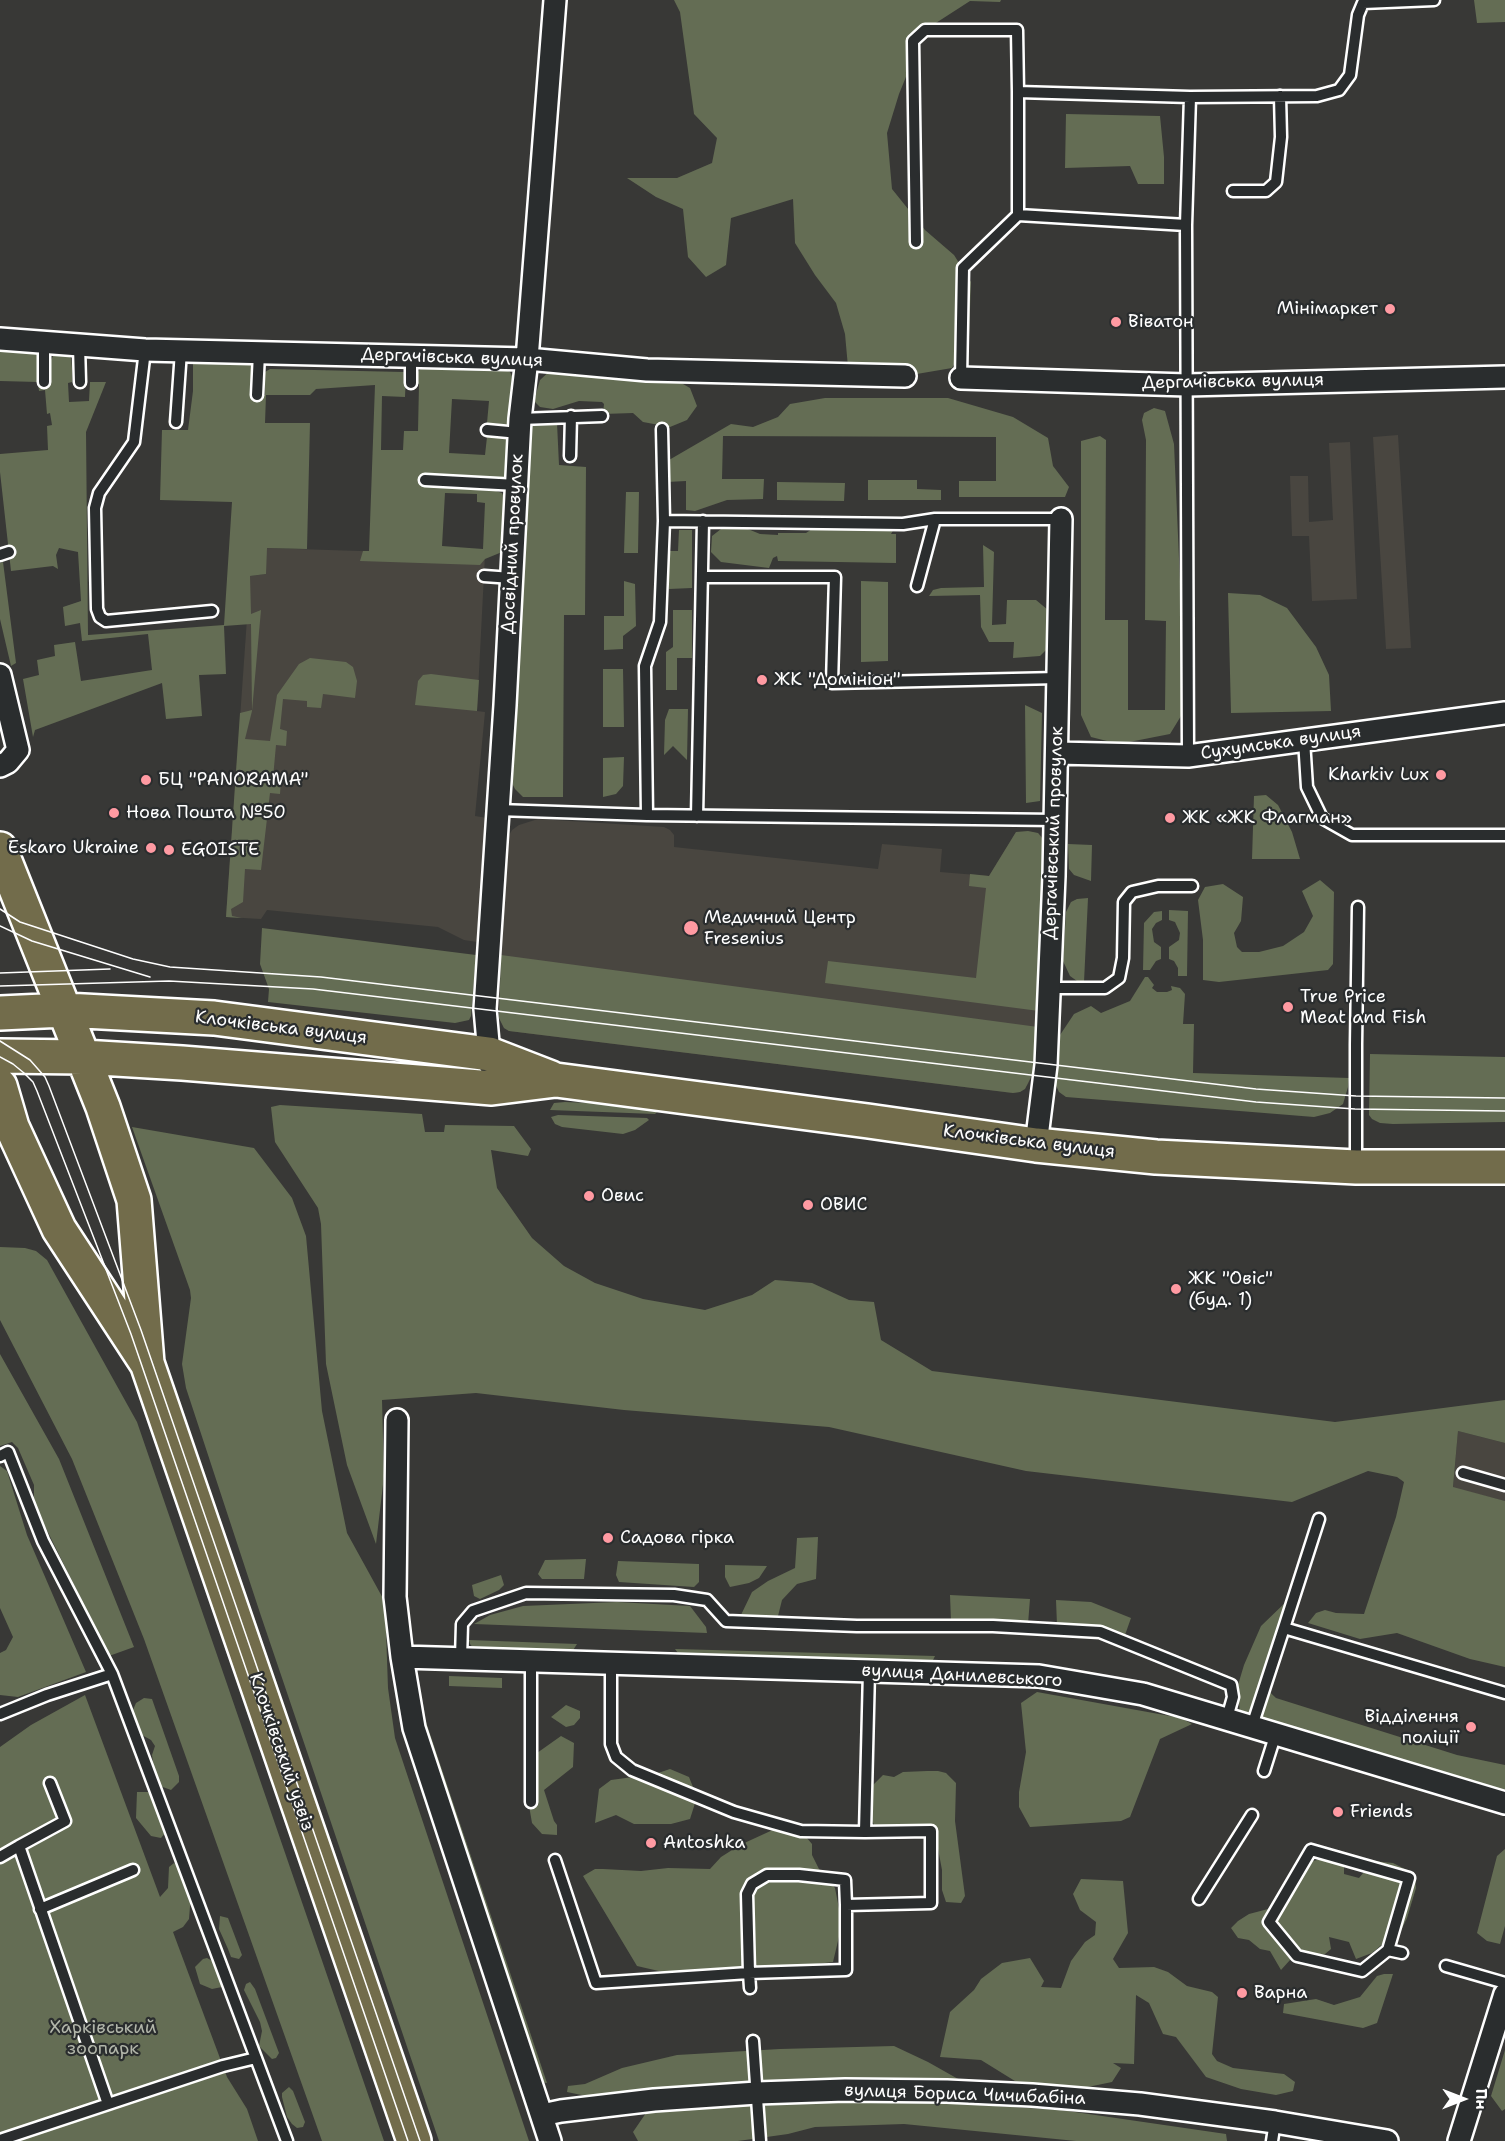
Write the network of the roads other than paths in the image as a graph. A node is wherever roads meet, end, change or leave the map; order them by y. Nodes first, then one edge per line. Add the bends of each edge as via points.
1 (555, 0) edge
2 (1434, 0) edge
3 (1361, 1) edge
4 (1018, 92) junction
5 (1280, 96) junction
6 (1190, 97) junction
7 (1233, 190) dead end
8 (1018, 215) junction
9 (1186, 225) junction
10 (916, 242) dead end
11 (0, 339) edge
12 (44, 342) junction
13 (79, 345) junction
14 (145, 350) junction
15 (181, 351) junction
16 (259, 353) junction
17 (411, 356) junction
18 (527, 359) junction
19 (905, 376) dead end
20 (1505, 377) edge
21 (961, 378) joint
22 (44, 382) dead end
23 (80, 382) dead end
24 (411, 383) dead end
25 (1187, 385) junction
26 (257, 395) dead end
27 (571, 416) junction
28 (602, 416) dead end
29 (176, 422) dead end
30 (519, 426) junction
31 (663, 429) dead end
32 (487, 430) dead end
33 (570, 456) dead end
34 (425, 480) dead end
35 (517, 484) junction
36 (935, 519) junction
37 (1060, 519) joint
38 (664, 521) junction
39 (703, 521) junction
40 (484, 576) dead end
41 (702, 577) junction
42 (512, 578) junction
43 (917, 586) dead end
44 (213, 611) dead end
45 (0, 675) edge
46 (1058, 678) junction
47 (1505, 713) edge
48 (1304, 740) junction
49 (1057, 753) junction
50 (1188, 756) junction
51 (0, 766) edge
52 (498, 810) junction
53 (647, 814) junction
54 (697, 816) junction
55 (1056, 820) junction
56 (1505, 834) edge
57 (0, 849) edge
58 (1192, 886) dead end
59 (1358, 908) dead end
60 (1049, 988) junction
61 (65, 1010) junction
62 (0, 1013) edge
63 (489, 1054) junction
64 (0, 1056) edge
65 (83, 1057) junction
66 (555, 1080) junction
67 (0, 1086) edge
68 (492, 1088) junction
69 (1036, 1145) junction
70 (1356, 1167) junction
71 (1505, 1167) edge
72 (147, 1363) junction
73 (397, 1420) dead end
74 (0, 1456) edge
75 (1463, 1473) dead end
76 (1505, 1485) edge
77 (1319, 1520) dead end
78 (1284, 1628) junction
79 (402, 1657) junction
80 (460, 1658) junction
81 (531, 1660) junction
82 (611, 1663) junction
83 (869, 1671) junction
84 (112, 1674) junction
85 (1505, 1693) edge
86 (3, 1711) edge
87 (1227, 1718) junction
88 (1252, 1726) junction
89 (1276, 1733) junction
90 (1264, 1771) dead end
91 (50, 1783) dead end
92 (531, 1802) dead end
93 (1505, 1803) edge
94 (1252, 1815) dead end
95 (865, 1832) junction
96 (19, 1846) junction
97 (0, 1857) edge
98 (555, 1860) dead end
99 (133, 1870) dead end
100 (1199, 1899) dead end
101 (846, 1905) junction
102 (40, 1909) junction
103 (1388, 1950) junction
104 (1402, 1953) dead end
105 (1446, 1966) dead end
106 (748, 1973) junction
107 (1505, 1983) edge
108 (750, 1988) dead end
109 (1505, 1994) edge
110 (753, 2041) dead end
111 (255, 2058) junction
112 (757, 2092) junction
113 (108, 2104) junction
114 (542, 2115) junction
115 (1273, 2131) edge
116 (0, 2140) edge
117 (287, 2141) edge
118 (414, 2141) edge
119 (550, 2141) edge
120 (760, 2141) edge
121 (1387, 2141) edge
122 (1459, 2141) edge

1 - 18 street, Досвідний провулок
2 - 3 lane
3 - 5 lane via 1350,75 1339,90 1317,96
4 - 6 lane
4 - 8 lane
4 - 10 lane via 1017,30 925,30 913,41
5 - 6 lane
5 - 7 lane via 1276,182 1266,190
6 - 9 lane
8 - 9 lane
8 - 21 lane via 963,268
9 - 25 lane
11 - 12 street, Дергачівська вулиця
12 - 13 street, Дергачівська вулиця
12 - 22 lane
13 - 14 street, Дергачівська вулиця
13 - 23 lane
14 - 15 street, Дергачівська вулиця
14 - 44 lane via 134,442 99,493 95,508 97,609 106,621
15 - 16 street, Дергачівська вулиця
15 - 29 lane
16 - 17 street, Дергачівська вулиця
16 - 26 lane
17 - 18 street, Дергачівська вулиця
17 - 24 lane
18 - 19 street, Дергачівська вулиця via 647,370
18 - 30 street, Досвідний провулок
20 - 25 street, Дергачівська вулиця
21 - 25 street, Дергачівська вулиця
25 - 50 lane
27 - 28 lane
27 - 30 lane
27 - 33 lane
30 - 32 lane
30 - 35 street, Досвідний провулок
31 - 38 lane
34 - 35 lane
35 - 42 street, Досвідний провулок
36 - 37 lane
36 - 39 lane via 903,524
36 - 43 lane
37 - 46 street, Дергачівський провулок
38 - 39 lane
38 - 53 lane via 660,622 645,666
39 - 41 lane
40 - 42 lane
41 - 46 lane via 835,577 832,683
41 - 54 lane
42 - 52 street, Досвідний провулок
45 - 51 street via 18,750
46 - 49 street, Дергачівський провулок
47 - 48 street, Сухумська вулиця
48 - 50 street, Сухумська вулиця
48 - 56 lane via 1307,787 1322,818 1352,834
49 - 50 street, Сухумська вулиця
49 - 55 street, Дергачівський провулок
52 - 53 lane
52 - 63 street, Досвідний провулок via 485,1009
53 - 54 lane
54 - 55 lane
55 - 60 street, Дергачівський провулок
57 - 61 main road, Клочківський узвіз
58 - 60 lane via 1158,886 1132,892 1124,902 1119,978 1105,988
59 - 70 lane
60 - 69 street, Дергачівський провулок via 1046,1065
61 - 62 main road, Клочківська вулиця
61 - 63 main road, Клочківська вулиця via 214,1018
61 - 65 main road, Клочківський узвіз
63 - 66 main road, Клочківська вулиця
63 - 68 street, Досвідний провулок
64 - 65 main road, Клочківська вулиця
65 - 68 main road, Клочківська вулиця
65 - 72 main road, Клочківський узвіз via 134,1200
66 - 68 main road, Клочківська вулиця
66 - 69 main road, Клочківська вулиця
67 - 72 main road, Клочківський узвіз via 12,1127 59,1229
69 - 70 main road, Клочківська вулиця via 1167,1158
70 - 71 main road, Клочківська вулиця
72 - 118 main road, Клочківський узвіз
73 - 79 street via 395,1597
74 - 84 lane via 8,1452 43,1542
75 - 76 lane
77 - 78 lane
78 - 85 lane
78 - 88 lane
79 - 80 street, вулиця Данилевського
79 - 114 street via 414,1728
80 - 81 street, вулиця Данилевського
80 - 87 lane via 462,1624 473,1611 526,1593 674,1595 707,1600 726,1621 1100,1632 1231,1685 1233,1697
81 - 82 street, вулиця Данилевського
81 - 92 lane
82 - 83 street, вулиця Данилевського
82 - 95 lane via 610,1744 616,1757 632,1770 734,1812 801,1831
83 - 87 street, вулиця Данилевського via 1039,1676 1143,1694
83 - 95 lane
84 - 86 lane
84 - 111 lane
87 - 88 street, вулиця Данилевського
88 - 89 street, вулиця Данилевського
89 - 90 lane
89 - 93 street, вулиця Данилевського
91 - 96 lane via 65,1821
94 - 100 lane
95 - 101 lane via 931,1831 932,1904
96 - 97 lane
96 - 102 lane
98 - 106 lane via 596,1983
99 - 102 lane
101 - 106 lane via 846,1970
101 - 106 lane via 845,1880 767,1875 752,1884 747,1894
102 - 113 lane
103 - 103 lane via 1362,1971 1312,1960 1297,1956 1269,1922 1311,1850 1409,1878
103 - 104 lane
105 - 107 lane
106 - 108 lane
109 - 122 street
110 - 112 lane
111 - 113 lane
111 - 117 lane
112 - 114 street, вулиця Бориса Чичибабіна via 654,2100
112 - 115 street, вулиця Бориса Чичибабіна via 947,2091 1032,2095 1140,2104
112 - 120 lane
113 - 116 lane
114 - 119 street
115 - 121 street, вулиця Бориса Чичибабіна

